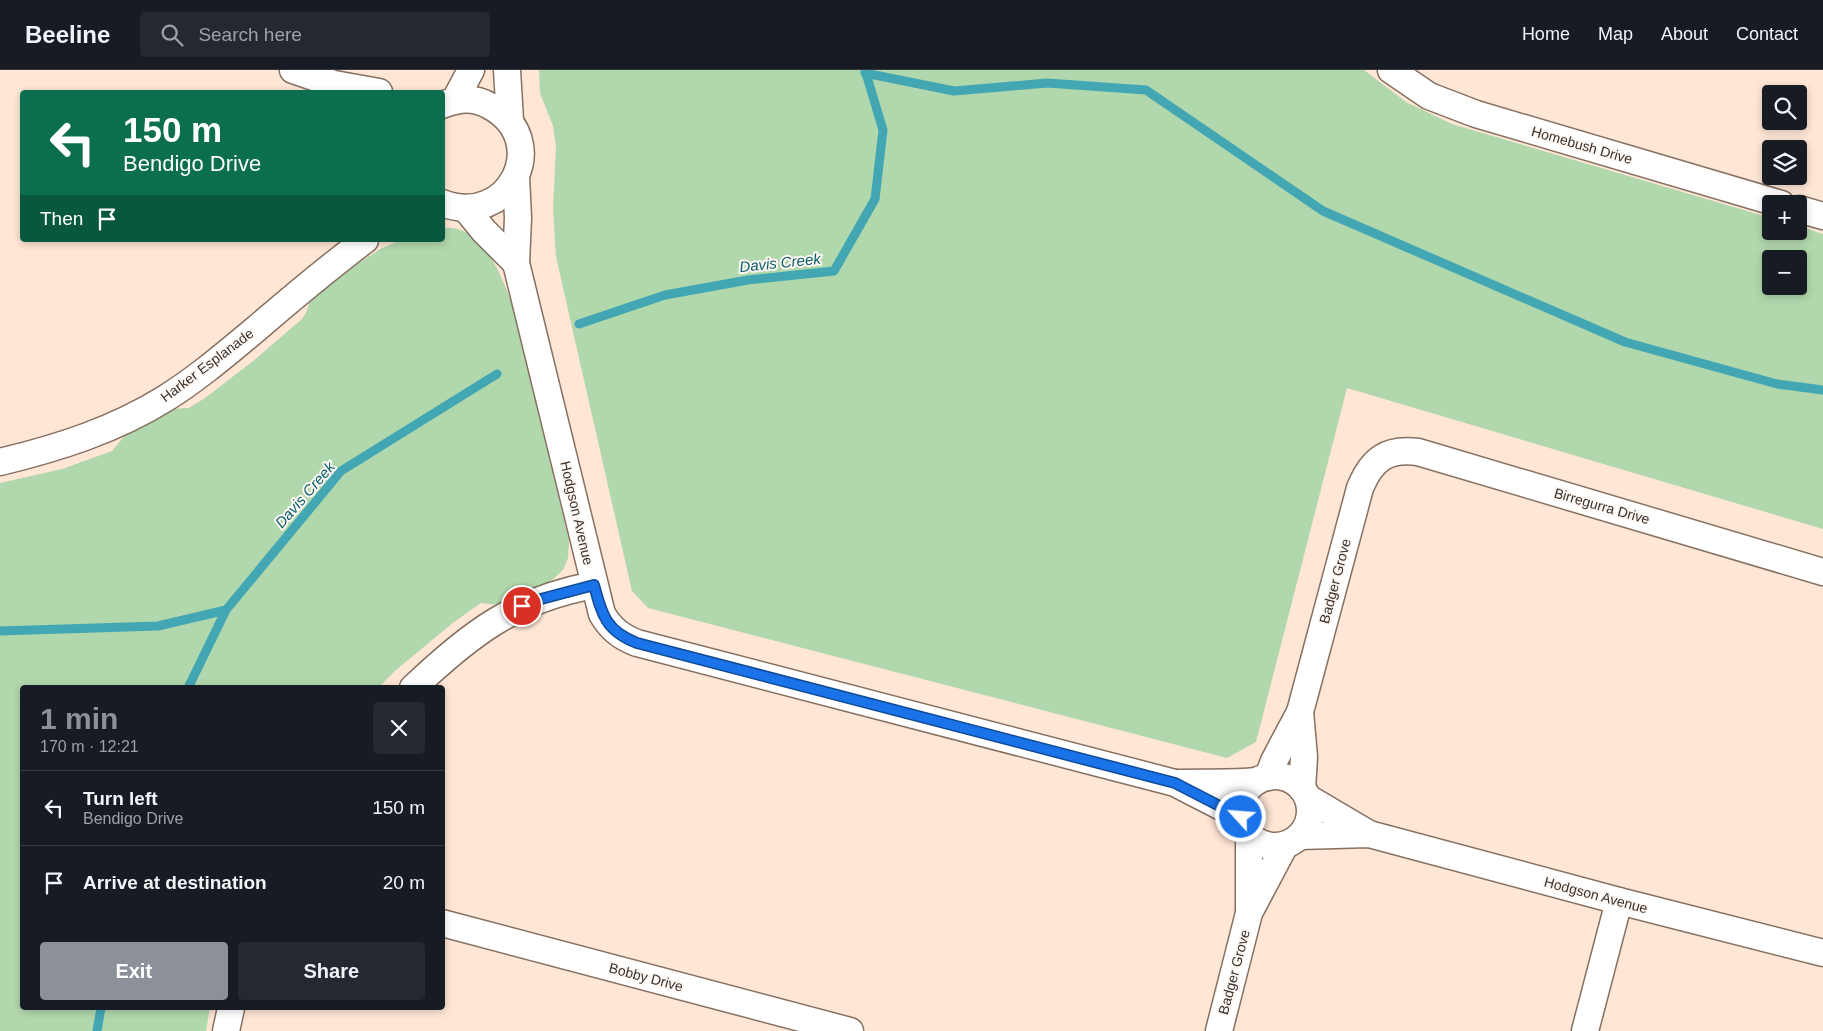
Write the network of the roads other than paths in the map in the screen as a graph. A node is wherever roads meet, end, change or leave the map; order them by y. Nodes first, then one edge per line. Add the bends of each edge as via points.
1 (293, 70) edge
2 (471, 70) edge
3 (507, 70) edge
4 (1391, 70) edge
5 (339, 88) edge
6 (359, 90) edge
7 (449, 102) edge
8 (510, 120) junction
9 (516, 177) junction
10 (1762, 198) edge
11 (451, 208) edge
12 (1807, 211) edge
13 (1823, 216) edge
14 (362, 242) edge
15 (516, 263) junction
16 (1381, 457) joint
17 (0, 462) edge
18 (1823, 572) edge
19 (594, 585) junction
20 (416, 685) edge
21 (1300, 712) junction
22 (1263, 779) junction
23 (1175, 783) junction
24 (1305, 794) junction
25 (1245, 826) junction
26 (1369, 834) junction
27 (1292, 840) junction
28 (1618, 901) junction
29 (1249, 913) junction
30 (445, 924) edge
31 (1823, 953) edge
32 (231, 1010) edge
33 (226, 1031) edge
34 (850, 1031) edge
35 (1218, 1031) edge
36 (1585, 1031) edge

1 - 5 street
2 - 7 street
3 - 8 street
4 - 10 street, Homebush Drive via 1429,96 1476,114
5 - 6 street
7 - 8 street via 469,99 483,102
8 - 9 street, Hodgson Avenue via 520,146
9 - 11 street via 506,192 483,206
9 - 15 street, Hodgson Avenue
11 - 15 street via 484,231
12 - 13 street
14 - 17 street, Harker Esplanade via 216,362 166,398 88,436
15 - 19 street, Hodgson Avenue
16 - 18 street, Birregurra Drive via 1405,450 1418,452
16 - 21 street, Badger Grove via 1371,466 1360,488
19 - 20 street via 541,599 501,617 460,646
19 - 23 street, Hodgson Avenue via 608,624 623,638 637,643
21 - 22 street, Badger Grove
21 - 24 street, Badger Grove
22 - 23 street, Hodgson Avenue via 1234,784
22 - 24 street via 1287,778
22 - 25 street via 1249,788 1244,797 1241,806
23 - 25 street, Hodgson Avenue
24 - 26 street, Hodgson Avenue
24 - 27 street via 1310,818 1306,828
25 - 27 street via 1257,841 1266,844 1275,846
25 - 29 street, Badger Grove
26 - 27 street, Hodgson Avenue
26 - 28 street, Hodgson Avenue
27 - 29 street, Badger Grove
28 - 31 street, Hodgson Avenue
28 - 36 street
29 - 35 street, Badger Grove
30 - 34 street, Bobby Drive
32 - 33 street

